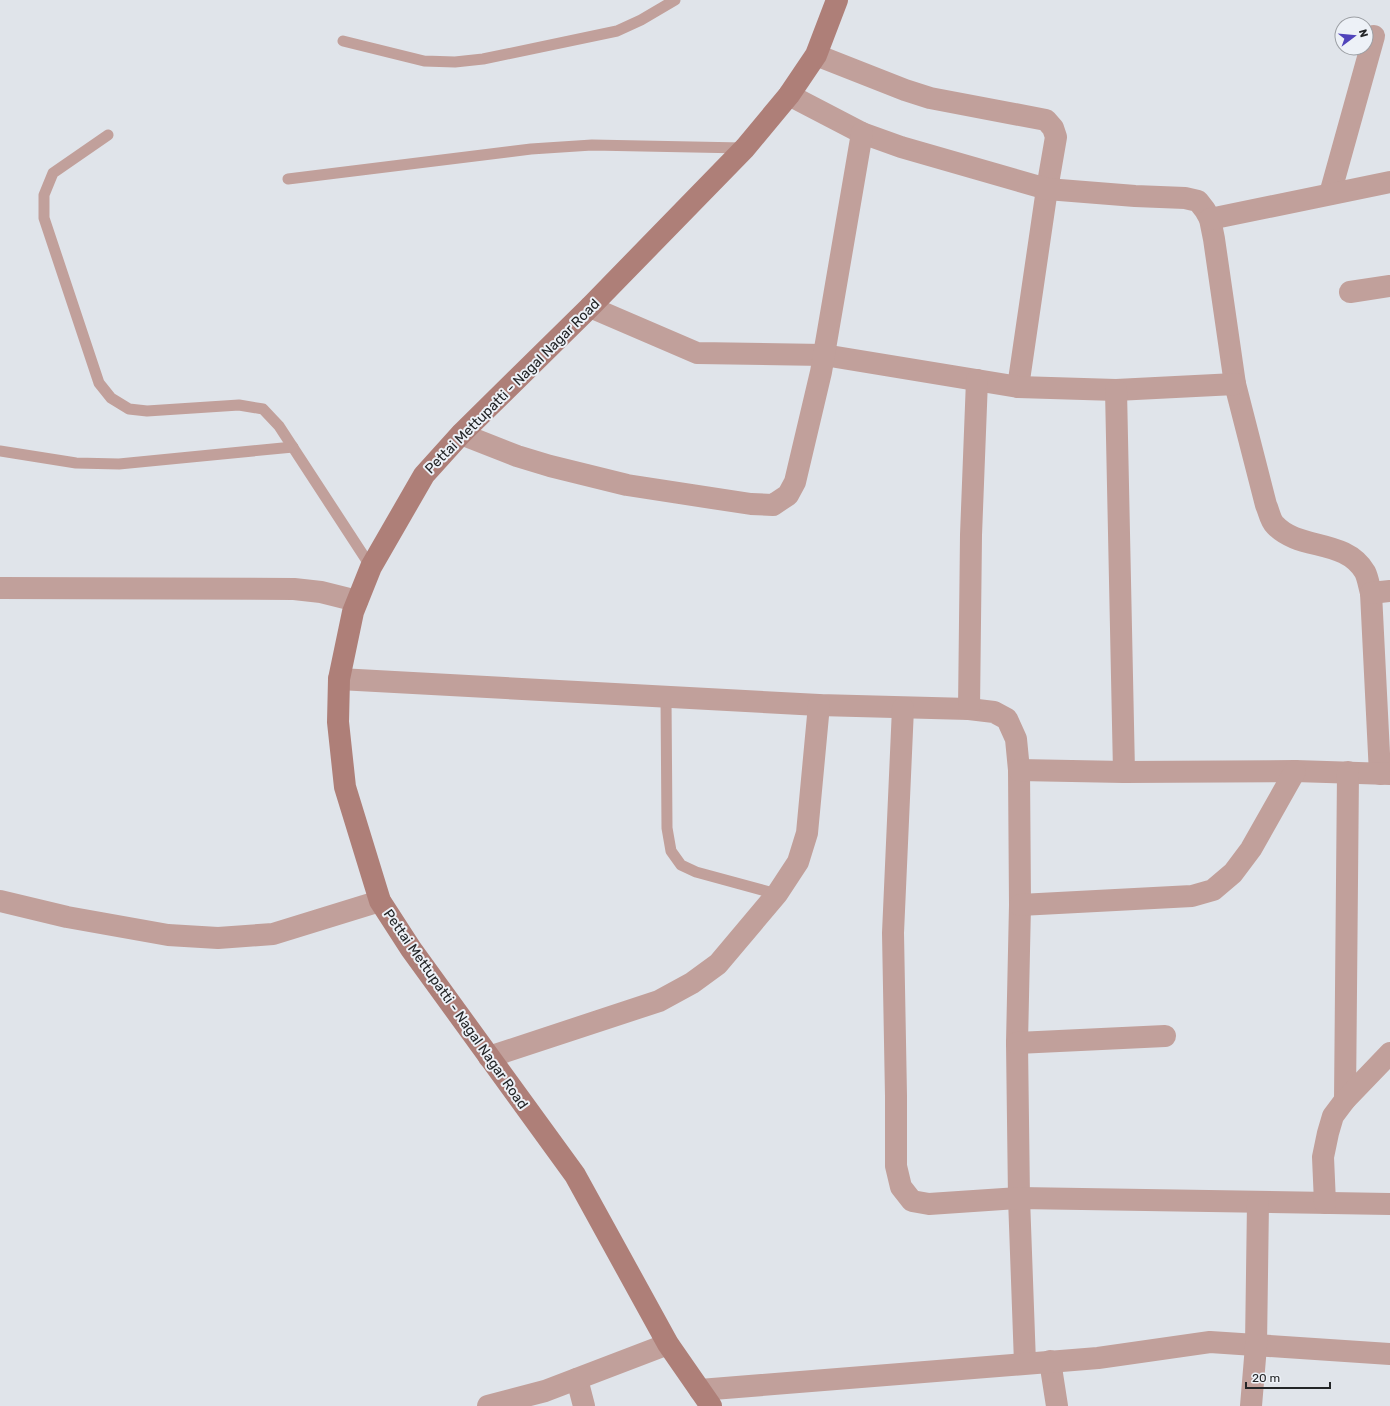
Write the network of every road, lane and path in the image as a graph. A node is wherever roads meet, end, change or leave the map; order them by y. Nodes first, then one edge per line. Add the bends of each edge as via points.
1 (675, 0) edge
2 (837, 0) edge
3 (343, 41) dead end
4 (816, 55) junction
5 (1368, 56) edge
6 (789, 95) junction
7 (862, 133) junction
8 (108, 135) dead end
9 (745, 148) junction
10 (288, 179) dead end
11 (1390, 182) edge
12 (1047, 189) junction
13 (1330, 194) junction
14 (1210, 219) junction
15 (1390, 286) edge
16 (1350, 292) dead end
17 (590, 307) junction
18 (824, 355) junction
19 (977, 380) junction
20 (1235, 384) junction
21 (1018, 387) junction
22 (1116, 390) junction
23 (461, 434) junction
24 (293, 447) junction
25 (0, 451) edge
26 (371, 567) junction
27 (0, 588) edge
28 (1380, 592) edge
29 (357, 600) junction
30 (339, 679) junction
31 (666, 697) junction
32 (819, 705) junction
33 (903, 708) junction
34 (969, 709) junction
35 (1019, 770) junction
36 (1296, 771) junction
37 (1124, 772) junction
38 (1348, 772) junction
39 (1385, 774) edge
40 (777, 894) junction
41 (0, 901) edge
42 (380, 901) junction
43 (1020, 905) junction
44 (1165, 1036) dead end
45 (1017, 1044) junction
46 (1390, 1053) edge
47 (489, 1057) junction
48 (1345, 1100) junction
49 (1019, 1198) junction
50 (1258, 1202) junction
51 (1325, 1203) junction
52 (1390, 1204) edge
53 (668, 1344) junction
54 (1256, 1346) junction
55 (1390, 1354) edge
56 (1050, 1361) junction
57 (1025, 1363) junction
58 (576, 1379) junction
59 (705, 1398) edge
60 (488, 1406) edge
61 (584, 1406) edge
62 (1057, 1406) edge
63 (1251, 1406) edge

1 - 3 lane via 642,20 617,31 483,59 424,62
2 - 4 main road, Pettai Mettupatti - Nagal Nagar Road
4 - 6 main road, Pettai Mettupatti - Nagal Nagar Road
4 - 12 street via 930,98 1046,120 1054,128 1056,138
5 - 13 street
6 - 7 street
6 - 9 main road, Pettai Mettupatti - Nagal Nagar Road
7 - 12 street via 901,147
7 - 18 street
8 - 24 lane via 53,173 44,195 44,218 99,383 111,398 129,409 147,411 239,405 263,409 280,426
9 - 10 lane via 592,145 530,149
9 - 17 main road, Pettai Mettupatti - Nagal Nagar Road
11 - 13 street
12 - 14 street via 1185,198 1198,201
12 - 21 street
13 - 14 street
14 - 20 street
15 - 16 street
17 - 18 street via 697,353
17 - 23 main road, Pettai Mettupatti - Nagal Nagar Road
18 - 19 street
18 - 23 street via 795,482 788,495 773,505 627,485 517,456
19 - 21 street
19 - 34 street via 971,535
20 - 22 street
20 - 28 street via 1266,505 1274,524 1288,535 1337,549 1356,559
21 - 22 street
22 - 37 street
23 - 26 main road, Pettai Mettupatti - Nagal Nagar Road via 424,475
24 - 25 lane via 119,464 76,463
24 - 26 lane
26 - 29 main road, Pettai Mettupatti - Nagal Nagar Road
27 - 29 street via 294,589
28 - 39 street
29 - 30 main road, Pettai Mettupatti - Nagal Nagar Road
30 - 31 street
30 - 42 main road, Pettai Mettupatti - Nagal Nagar Road via 338,722 345,787
31 - 32 street
31 - 40 lane via 667,828 670,851 681,865 696,872
32 - 33 street
32 - 40 street via 807,833 798,862
33 - 34 street
33 - 49 street via 893,934 896,1166 901,1187 912,1201 929,1204
34 - 35 street via 994,712 1007,719 1016,739
35 - 37 street
35 - 43 street
36 - 37 street
36 - 38 street
36 - 43 street via 1251,849 1233,873 1213,890 1192,896
38 - 39 street
38 - 48 street
40 - 47 street via 718,964 692,983 659,1001
41 - 42 street via 67,917 168,935 218,938 273,934
42 - 47 main road, Pettai Mettupatti - Nagal Nagar Road via 411,949
43 - 45 street
44 - 45 street
45 - 49 street
46 - 48 street
47 - 53 main road, Pettai Mettupatti - Nagal Nagar Road via 575,1175
48 - 51 street via 1333,1116 1323,1157
49 - 50 street
49 - 57 street
50 - 51 street
50 - 54 street
51 - 52 street
53 - 58 street
53 - 59 main road, Pettai Mettupatti - Nagal Nagar Road
54 - 55 street
54 - 56 street via 1210,1342 1098,1358
54 - 63 street
56 - 57 street
56 - 62 street
57 - 59 street
58 - 60 street via 545,1391
58 - 61 street

